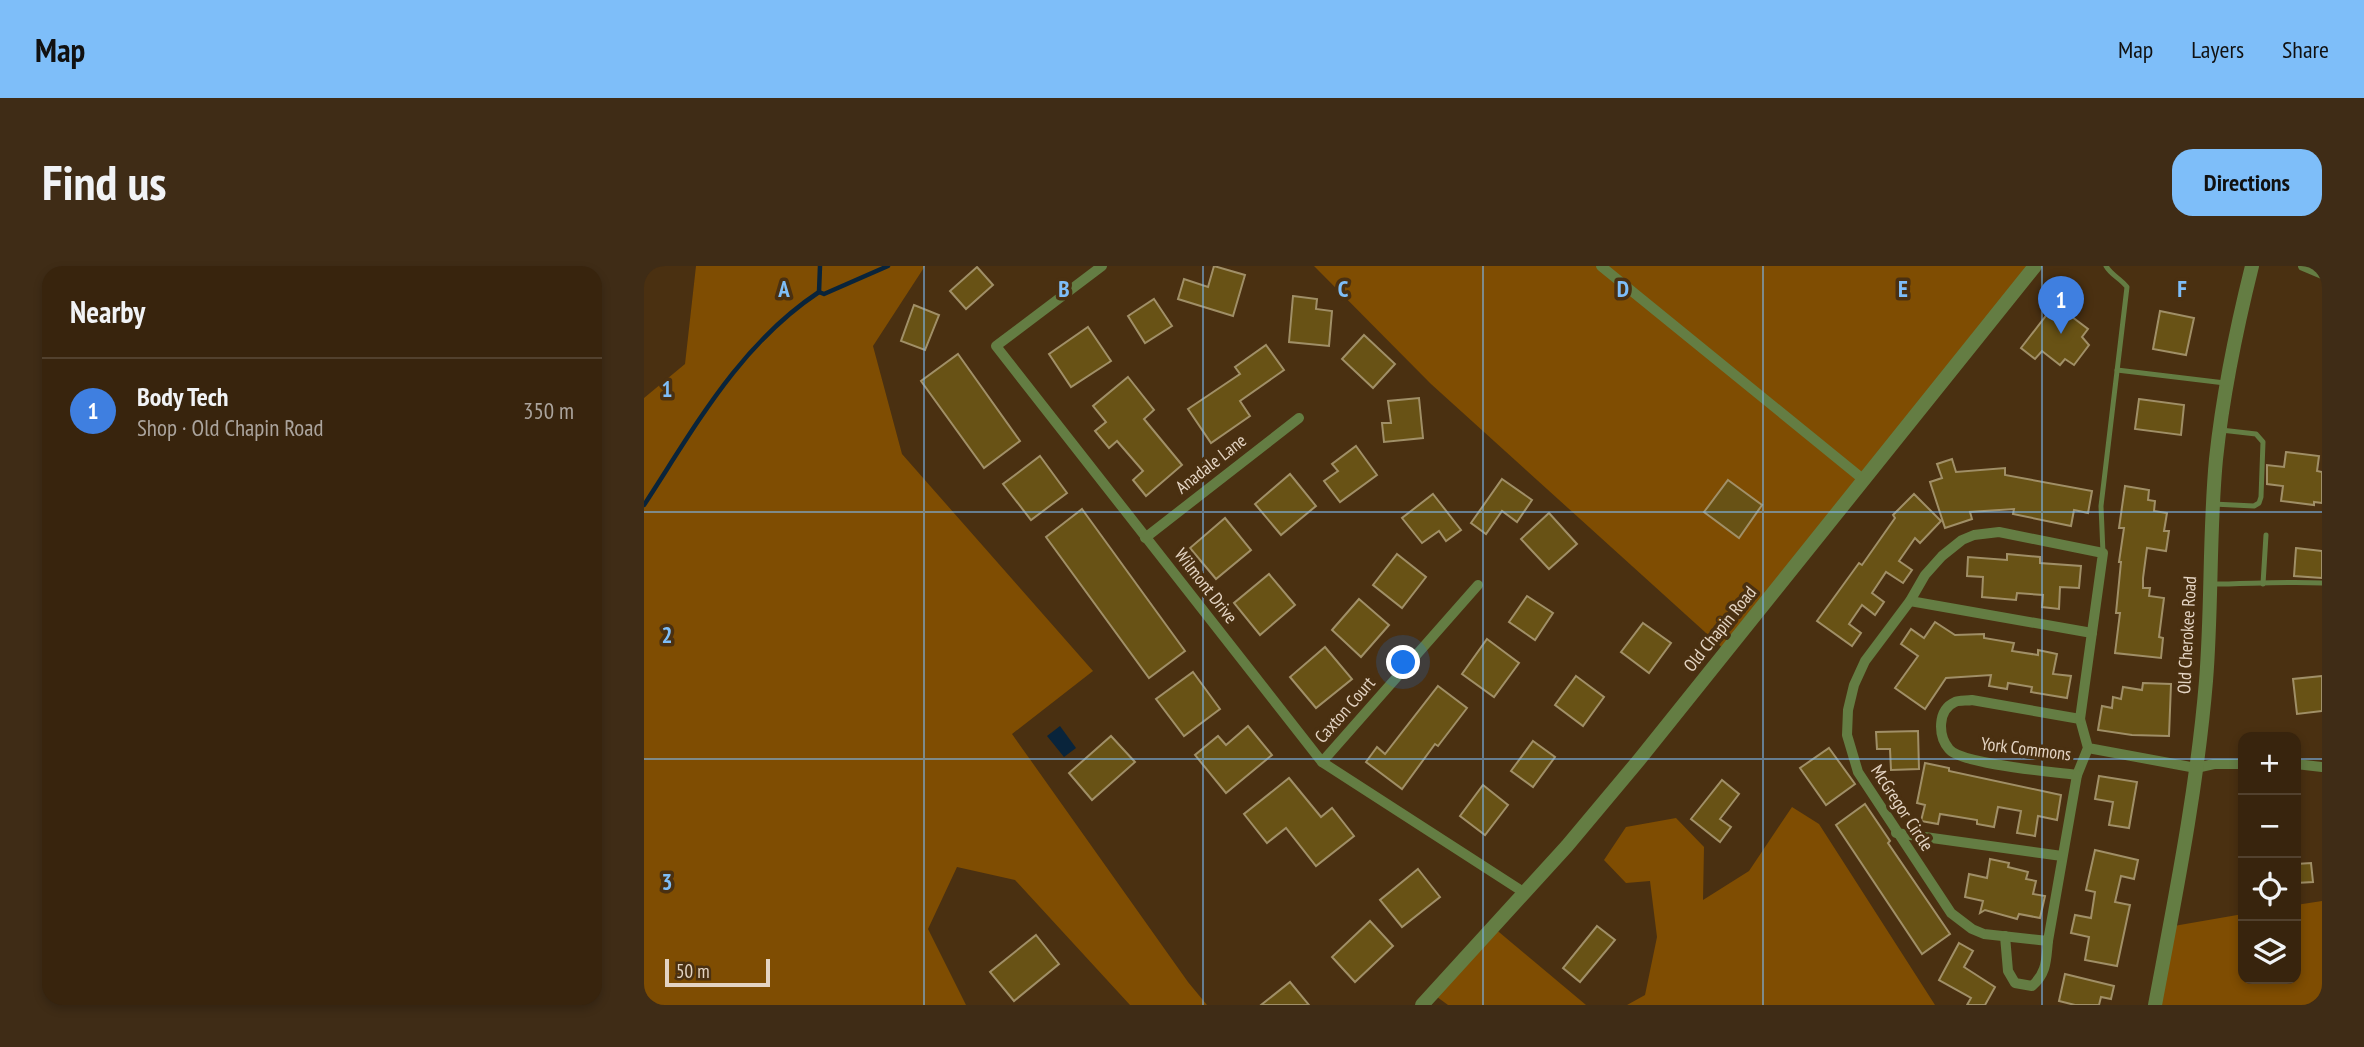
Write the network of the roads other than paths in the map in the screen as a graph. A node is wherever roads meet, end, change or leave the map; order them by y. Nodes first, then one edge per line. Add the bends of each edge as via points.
1 (1102, 266) edge
2 (1601, 266) edge
3 (2035, 266) edge
4 (2106, 266) edge
5 (2252, 266) edge
6 (2303, 266) edge
7 (2322, 274) edge
8 (2117, 370) junction
9 (2225, 383) junction
10 (1299, 418) dead end
11 (2220, 430) junction
12 (1864, 480) junction
13 (2213, 504) junction
14 (2266, 535) dead end
15 (1145, 538) junction
16 (2103, 553) junction
17 (2322, 583) edge
18 (2211, 584) junction
19 (2263, 584) junction
20 (1478, 585) dead end
21 (1910, 601) junction
22 (2092, 633) junction
23 (2080, 719) junction
24 (2088, 748) junction
25 (1322, 762) junction
26 (2238, 764) edge
27 (2301, 765) edge
28 (2322, 767) edge
29 (2196, 768) junction
30 (2077, 775) junction
31 (1896, 832) junction
32 (2062, 856) junction
33 (1525, 893) junction
34 (2005, 936) junction
35 (2048, 941) junction
36 (1423, 1005) edge
37 (2155, 1005) edge

1 - 15 street, Wilmont Drive via 996,346
2 - 12 street
3 - 12 street, Old Chapin Road
4 - 8 lane via 2127,287
5 - 9 street, Old Cherokee Road
6 - 7 street
8 - 9 lane
8 - 16 lane via 2101,506
9 - 11 street, Old Cherokee Road
10 - 15 street, Anadale Lane
11 - 13 street, Old Cherokee Road
11 - 13 lane via 2261,437 2261,497 2254,506
12 - 33 street, Old Chapin Road via 1639,760
13 - 18 street, Old Cherokee Road
14 - 19 lane
15 - 25 street, Wilmont Drive
16 - 21 street, McGregor Circle via 1999,532 1974,535 1942,556
16 - 22 street
17 - 19 lane
18 - 19 lane
18 - 29 street, Old Cherokee Road
20 - 25 street, Caxton Court
21 - 22 street
21 - 31 street, McGregor Circle via 1858,673 1847,722 1857,772
22 - 23 street
23 - 24 street, York Commons
23 - 30 street, York Commons via 1972,700 1955,702 1944,713 1940,734 1950,751 1966,759
24 - 29 street, York Commons
24 - 30 street, York Commons
25 - 33 street, Wilmont Drive
26 - 29 street, York Commons
27 - 28 street
29 - 37 street, Old Cherokee Road
30 - 32 street
31 - 32 street
31 - 34 street, McGregor Circle via 1951,914 1984,934
32 - 35 street
33 - 36 street, Old Chapin Road
34 - 35 street, McGregor Circle
34 - 35 street via 2008,971 2015,983 2032,986 2046,970

